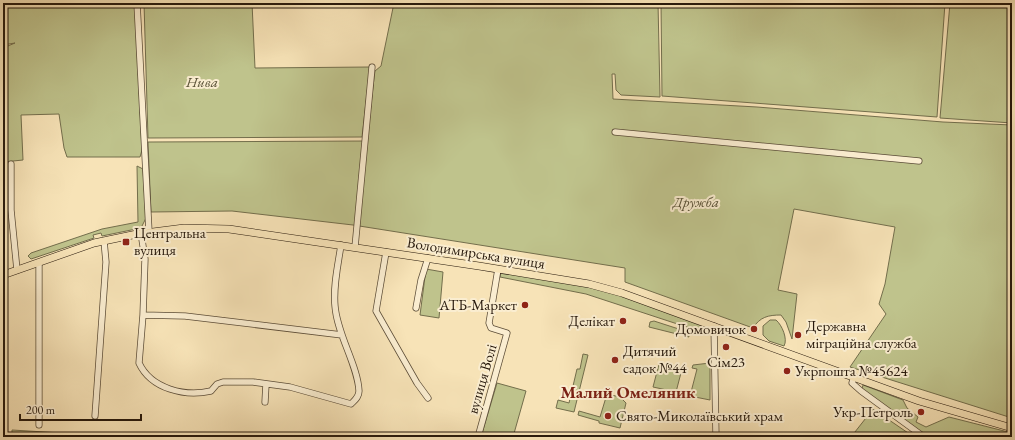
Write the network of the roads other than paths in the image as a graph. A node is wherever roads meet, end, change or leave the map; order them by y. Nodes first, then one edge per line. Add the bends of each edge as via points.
1 (137, 3) edge
2 (372, 67) dead end
3 (615, 132) dead end
4 (919, 161) dead end
5 (10, 164) dead end
6 (145, 232) junction
7 (104, 241) junction
8 (341, 245) junction
9 (355, 247) junction
10 (386, 252) junction
11 (428, 258) junction
12 (40, 263) junction
13 (498, 269) junction
14 (17, 270) junction
15 (3, 275) edge
16 (416, 308) dead end
17 (143, 315) junction
18 (714, 326) junction
19 (342, 335) junction
20 (854, 376) junction
21 (266, 384) junction
22 (428, 398) dead end
23 (265, 402) dead end
24 (95, 416) dead end
25 (39, 425) dead end
26 (1012, 428) edge
27 (478, 437) edge
28 (716, 437) edge
29 (924, 437) edge

1 - 6 street
2 - 9 street
3 - 4 street
5 - 14 street via 11,210
6 - 7 main road, Володимирська вулиця
6 - 8 main road, Володимирська вулиця via 184,228 229,229
6 - 17 street
7 - 12 main road, Володимирська вулиця
7 - 24 street via 106,262
8 - 9 main road, Володимирська вулиця
8 - 19 street via 335,301
9 - 10 main road, Володимирська вулиця
10 - 11 main road, Володимирська вулиця
10 - 22 street via 376,311
11 - 13 main road, Володимирська вулиця
11 - 16 street
12 - 14 main road, Володимирська вулиця
12 - 25 street
13 - 18 main road, Володимирська вулиця via 589,284
13 - 27 street, вулиця Волі via 489,323 491,328 507,333
14 - 15 main road, Володимирська вулиця
17 - 19 street via 185,316
17 - 21 street via 139,363 154,383 184,393 211,391 223,382
18 - 20 main road, Володимирська вулиця
18 - 28 street
19 - 21 street via 359,393 351,404 290,387
20 - 26 main road, Володимирська вулиця via 919,401
20 - 29 street via 852,383 861,391
21 - 23 street

